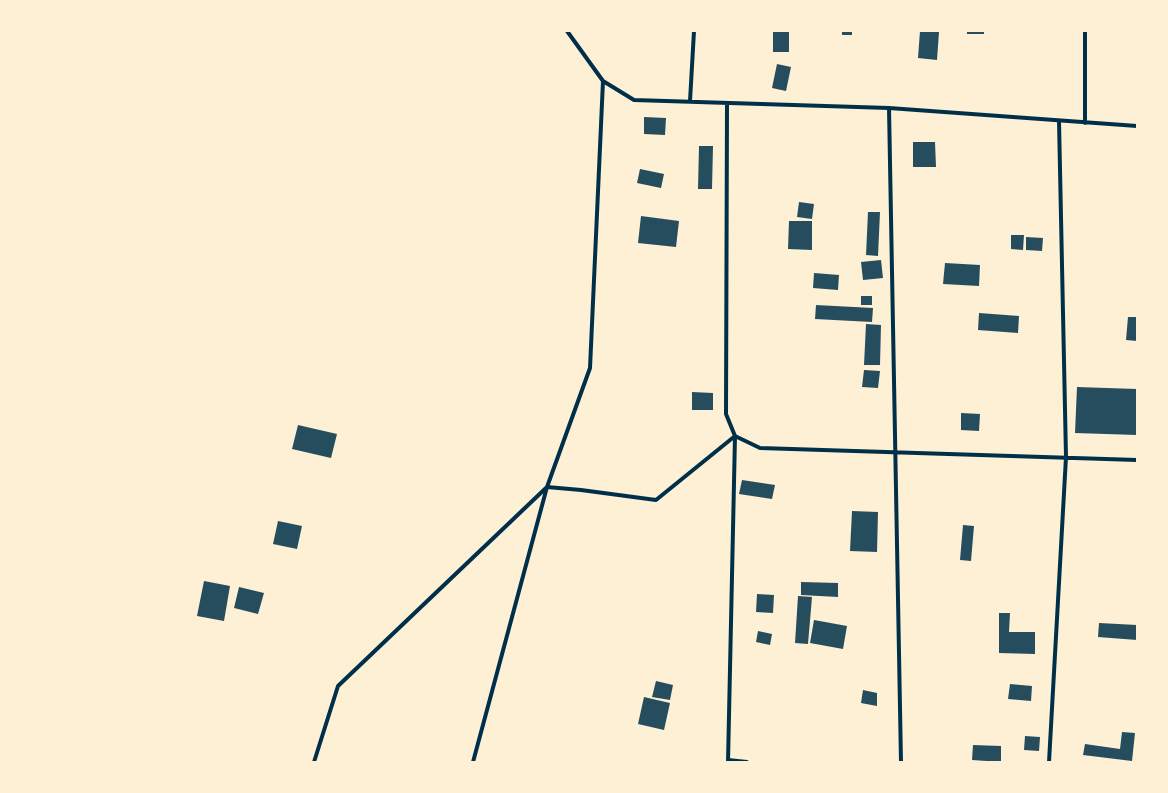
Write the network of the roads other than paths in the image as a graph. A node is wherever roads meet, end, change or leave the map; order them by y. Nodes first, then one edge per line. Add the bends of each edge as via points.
1 (567, 31) edge
2 (694, 31) edge
3 (1085, 31) edge
4 (603, 80) junction
5 (690, 101) junction
6 (728, 103) junction
7 (889, 108) junction
8 (1059, 121) junction
9 (1085, 123) junction
10 (1137, 126) edge
11 (736, 436) junction
12 (894, 451) junction
13 (1066, 457) junction
14 (1137, 460) edge
15 (547, 487) junction
16 (728, 761) edge
17 (314, 762) edge
18 (473, 762) edge
19 (748, 762) edge
20 (901, 762) edge
21 (1049, 762) edge

1 - 4 street
2 - 5 street
3 - 9 street
4 - 5 street via 634,100
4 - 15 street via 590,368
5 - 6 street
6 - 7 street
6 - 11 street via 726,414
7 - 8 street
7 - 12 street
8 - 9 street
8 - 13 street
9 - 10 street
11 - 12 street via 760,448
11 - 15 street via 656,500
11 - 16 street
12 - 13 street
12 - 20 street
13 - 14 street
13 - 21 street
15 - 17 street via 338,686
15 - 18 street
16 - 19 street

